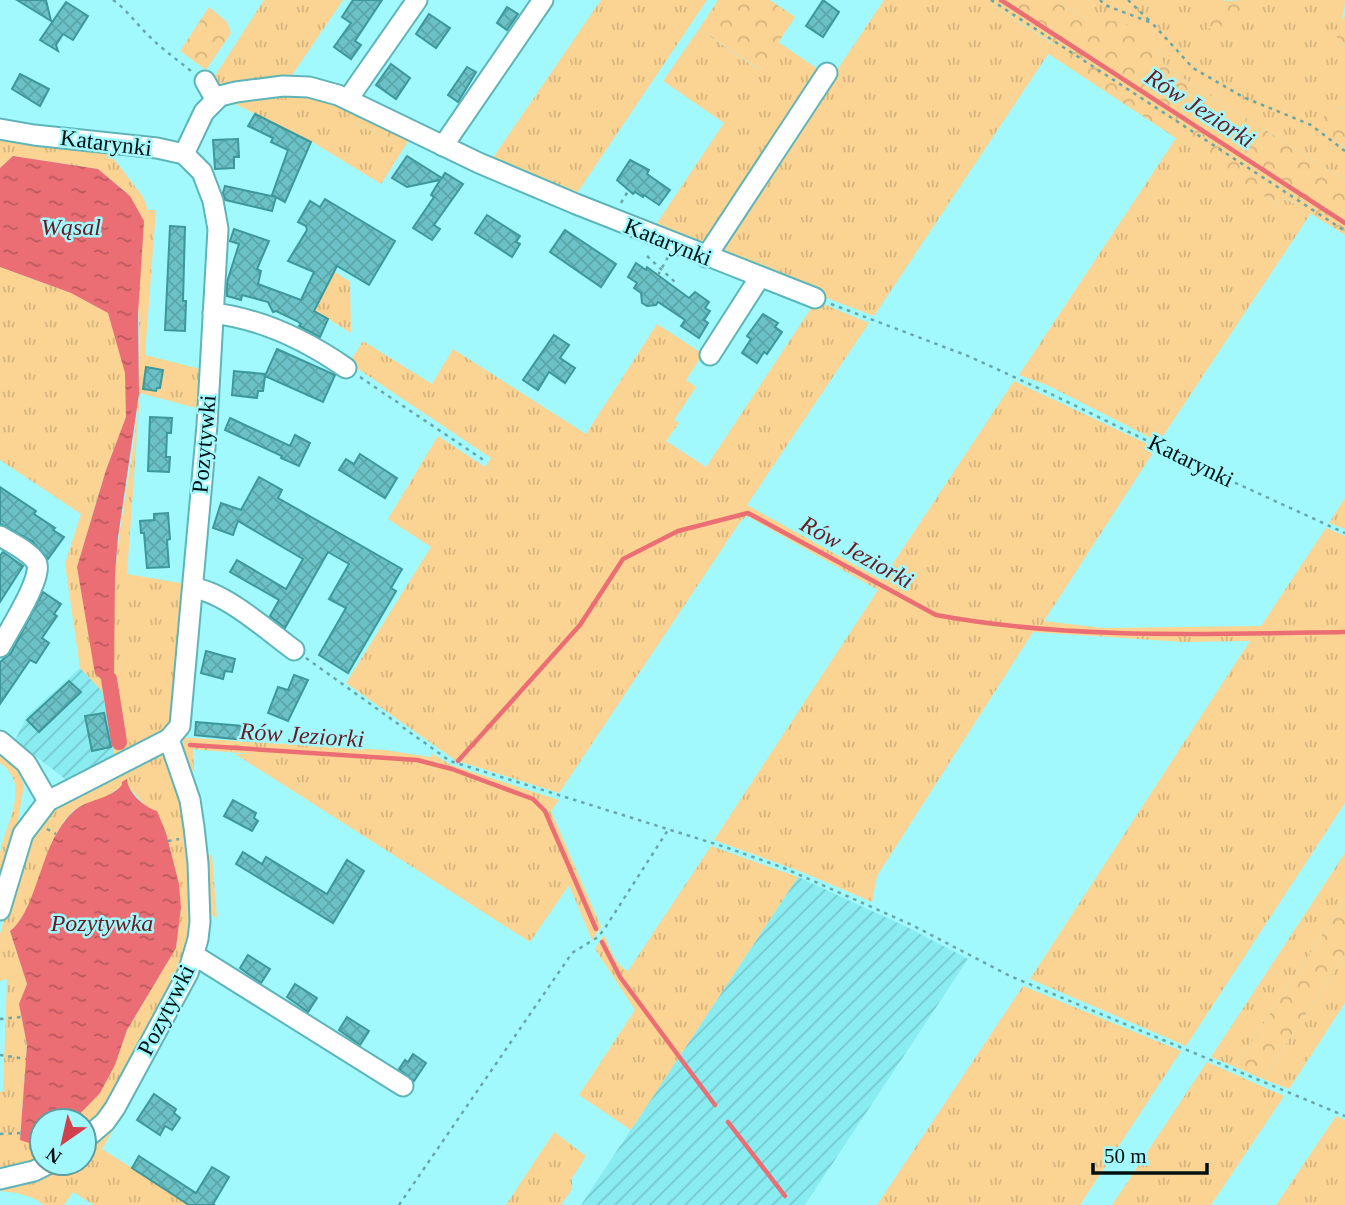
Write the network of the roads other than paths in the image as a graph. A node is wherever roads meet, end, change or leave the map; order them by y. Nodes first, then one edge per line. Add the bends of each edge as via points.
1 (417, 0) edge
2 (543, 0) edge
3 (827, 73) dead end
4 (205, 81) road end
5 (215, 99) junction
6 (348, 99) junction
7 (0, 129) edge
8 (443, 146) junction
9 (184, 154) junction
10 (706, 257) junction
11 (760, 277) junction
12 (815, 298) road end
13 (213, 313) junction
14 (710, 355) dead end
15 (346, 368) road end
16 (0, 536) edge
17 (193, 588) junction
18 (0, 647) edge
19 (294, 650) road end
20 (169, 740) junction
21 (0, 741) edge
22 (48, 801) junction
23 (0, 910) edge
24 (194, 955) junction
25 (403, 1086) dead end
26 (98, 1128) edge
27 (28, 1172) edge
28 (0, 1179) edge

1 - 6 street
2 - 8 street
3 - 10 street
4 - 5 street
5 - 6 street, Katarynki via 292,86
5 - 9 street, Katarynki
6 - 8 street, Katarynki
7 - 9 street, Katarynki
8 - 10 street, Katarynki
9 - 13 street, Pozytywki via 202,172 215,211
10 - 11 street, Katarynki
11 - 12 street, Katarynki
11 - 14 street
13 - 15 street via 297,337
13 - 17 street, Pozytywki
16 - 18 street via 32,557 39,569
17 - 19 street via 222,597
17 - 20 street, Pozytywki via 183,716
20 - 22 street
20 - 24 street, Pozytywki via 190,800 196,842 200,922
21 - 22 street via 26,763
22 - 23 street via 23,834
24 - 25 street
24 - 26 street, Pozytywki via 115,1108
27 - 28 street

